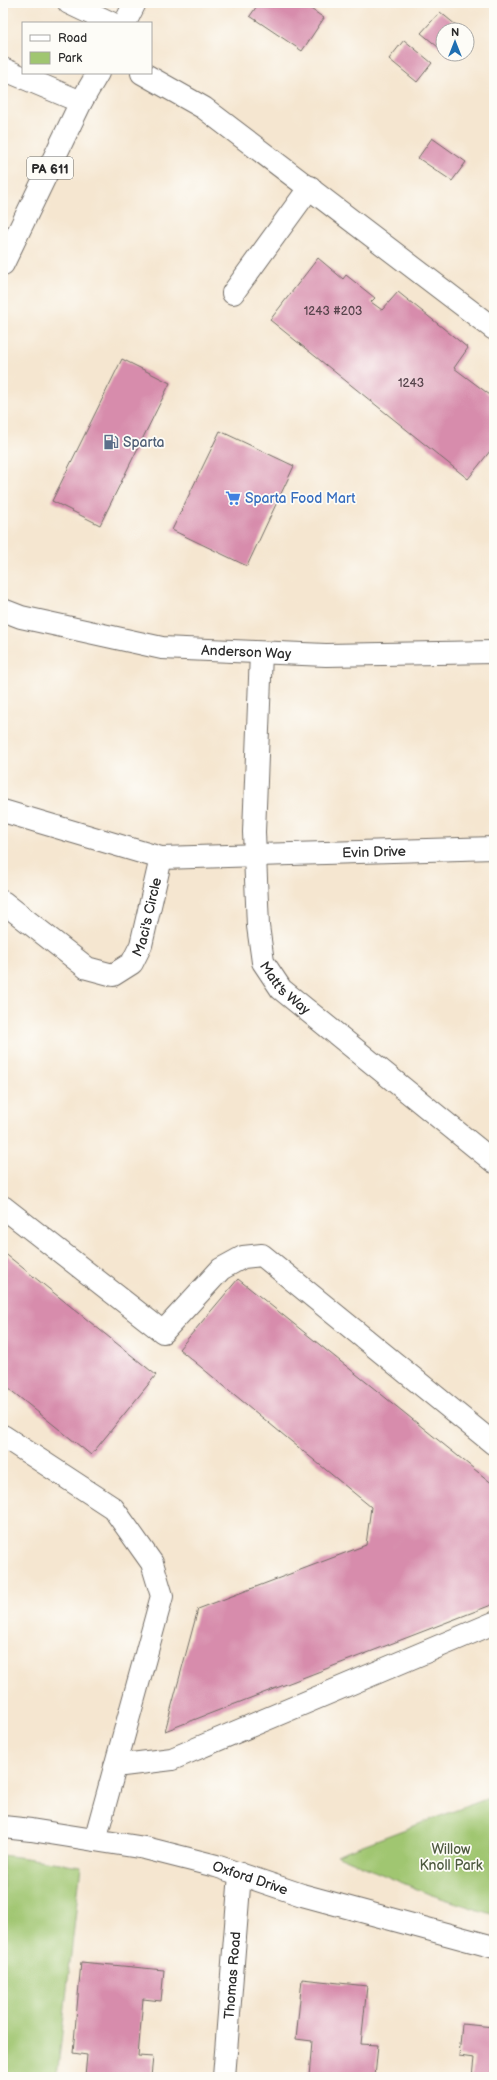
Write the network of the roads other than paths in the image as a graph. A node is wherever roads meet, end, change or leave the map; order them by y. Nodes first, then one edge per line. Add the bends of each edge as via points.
1 (69, 3) edge
2 (135, 3) edge
3 (109, 22) edge
4 (126, 22) edge
5 (3, 69) edge
6 (97, 74) edge
7 (144, 74) edge
8 (82, 102) junction
9 (310, 187) junction
10 (3, 264) edge
11 (233, 293) dead end
12 (494, 329) edge
13 (3, 610) edge
14 (261, 652) junction
15 (494, 652) edge
16 (3, 811) edge
17 (494, 848) edge
18 (254, 855) junction
19 (161, 858) junction
20 (3, 902) edge
21 (494, 1162) edge
22 (3, 1207) edge
23 (3, 1436) edge
24 (494, 1444) edge
25 (494, 1623) edge
26 (115, 1766) junction
27 (3, 1827) edge
28 (95, 1840) junction
29 (240, 1874) junction
30 (494, 1947) edge
31 (224, 2077) edge

1 - 3 main road
2 - 4 main road
5 - 8 main road
6 - 8 main road, PA 611
7 - 9 main road via 204,108
8 - 10 main road, PA 611
9 - 11 main road
9 - 12 main road
13 - 14 main road, Anderson Way via 21,617 162,648
14 - 15 main road, Anderson Way via 326,655
14 - 18 main road, Matt's Way
16 - 19 main road, Maci's Circle
17 - 18 main road, Evin Drive
18 - 19 main road, Maci's Circle
18 - 21 main road, Matt's Way via 263,962 281,989
19 - 20 main road, Maci's Circle via 140,945 132,963 113,975 87,968
22 - 24 main road via 163,1332 222,1269 243,1257 262,1255
23 - 26 main road via 113,1508 152,1563 162,1596
25 - 26 main road via 172,1759
26 - 28 main road
27 - 28 main road, Oxford Drive
28 - 29 main road, Oxford Drive via 145,1848
29 - 30 main road, Oxford Drive via 302,1895
29 - 31 main road, Thomas Road

